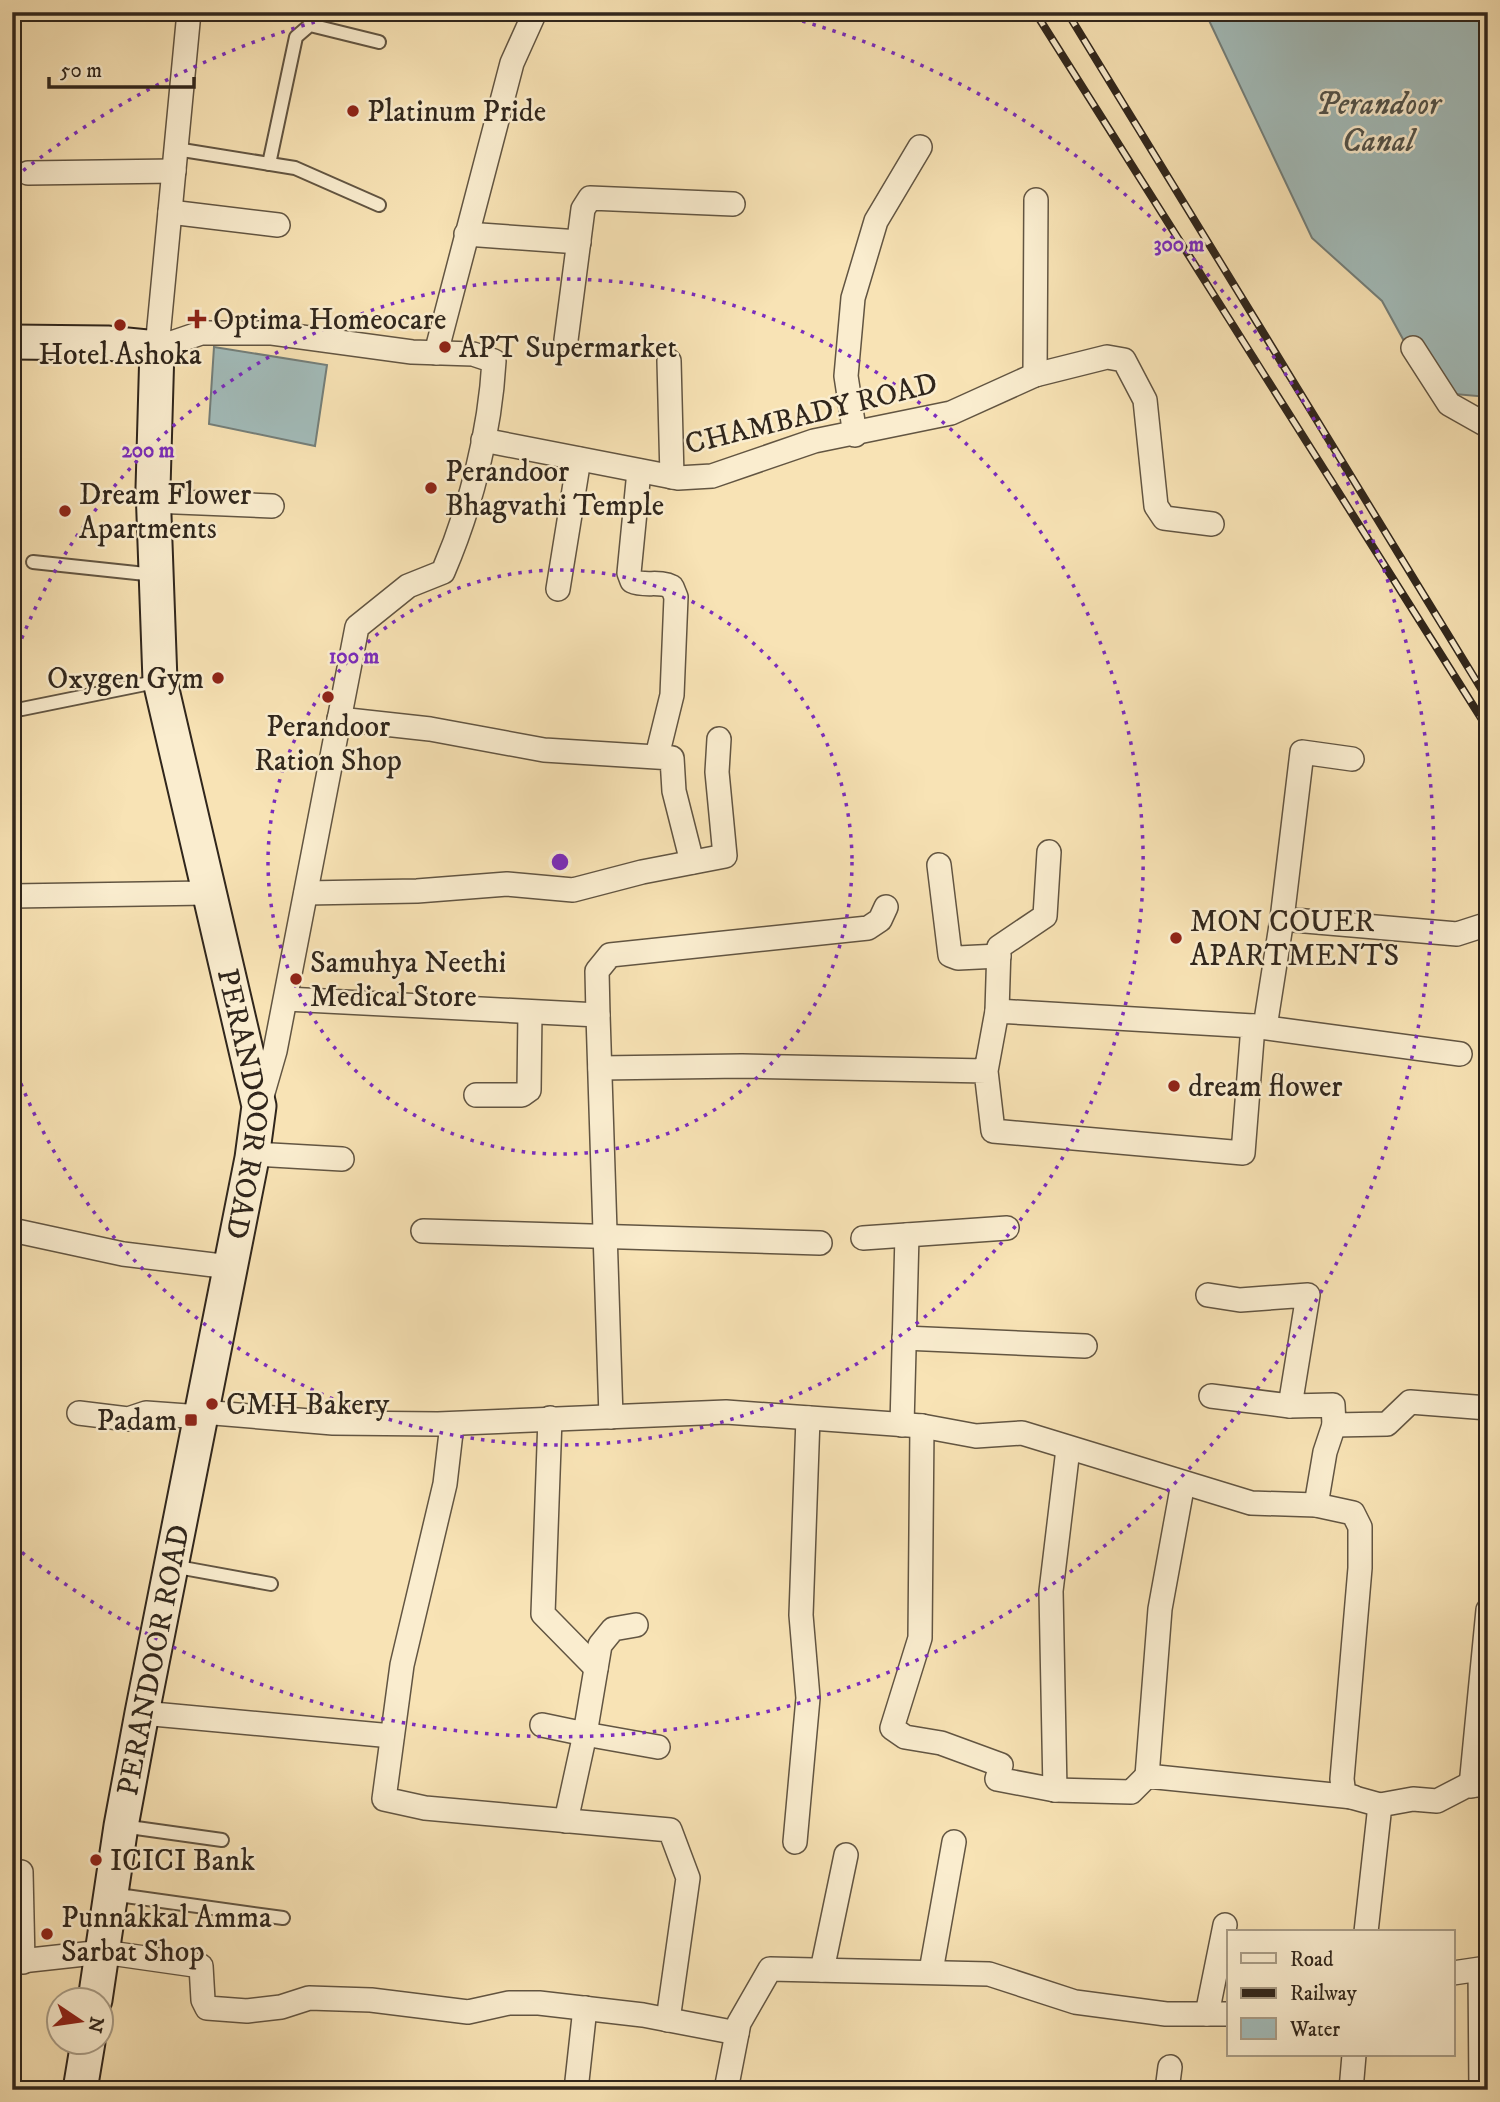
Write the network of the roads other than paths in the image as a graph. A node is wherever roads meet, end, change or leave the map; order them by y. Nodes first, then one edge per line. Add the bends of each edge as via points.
1 (189, 12) edge
2 (535, 12) edge
3 (379, 42) dead end
4 (920, 147) dead end
5 (175, 160) junction
6 (269, 164) junction
7 (29, 173) dead end
8 (1036, 200) dead end
9 (733, 204) dead end
10 (379, 205) dead end
11 (170, 212) junction
12 (278, 225) dead end
13 (466, 234) junction
14 (579, 243) junction
15 (566, 340) dead end
16 (12, 342) edge
17 (158, 348) junction
18 (1413, 348) dead end
19 (436, 353) junction
20 (669, 361) dead end
21 (1035, 375) junction
22 (1488, 426) edge
23 (855, 435) junction
24 (483, 440) junction
25 (579, 459) junction
26 (639, 471) junction
27 (672, 477) junction
28 (153, 500) junction
29 (272, 506) dead end
30 (1212, 524) dead end
31 (33, 562) dead end
32 (155, 575) junction
33 (558, 589) dead end
34 (160, 681) junction
35 (22, 709) dead end
36 (339, 719) junction
37 (719, 739) dead end
38 (657, 756) junction
39 (1352, 759) dead end
40 (1049, 852) dead end
41 (692, 862) junction
42 (939, 864) dead end
43 (207, 893) junction
44 (306, 893) junction
45 (12, 896) edge
46 (887, 906) dead end
47 (1282, 919) junction
48 (1488, 924) edge
49 (999, 956) junction
50 (286, 999) junction
51 (998, 1011) junction
52 (530, 1012) junction
53 (598, 1015) junction
54 (1259, 1027) junction
55 (1460, 1054) dead end
56 (600, 1069) junction
57 (986, 1071) junction
58 (476, 1095) dead end
59 (259, 1106) junction
60 (253, 1154) junction
61 (342, 1159) dead end
62 (1007, 1228) dead end
63 (12, 1230) edge
64 (423, 1231) dead end
65 (606, 1235) junction
66 (907, 1235) junction
67 (863, 1238) dead end
68 (820, 1243) dead end
69 (230, 1267) junction
70 (1208, 1294) dead end
71 (904, 1338) junction
72 (1084, 1346) dead end
73 (1211, 1396) dead end
74 (1290, 1406) junction
75 (1488, 1408) edge
76 (79, 1413) dead end
77 (202, 1415) junction
78 (611, 1417) junction
79 (550, 1418) junction
80 (808, 1418) junction
81 (452, 1424) junction
82 (1334, 1425) junction
83 (912, 1426) junction
84 (1068, 1449) junction
85 (1183, 1483) junction
86 (1316, 1505) junction
87 (172, 1566) junction
88 (271, 1584) dead end
89 (1488, 1610) edge
90 (636, 1625) dead end
91 (596, 1668) junction
92 (142, 1713) junction
93 (542, 1725) dead end
94 (585, 1734) junction
95 (392, 1736) junction
96 (658, 1747) dead end
97 (1147, 1776) junction
98 (1480, 1785) edge
99 (1055, 1790) junction
100 (1353, 1797) junction
101 (1380, 1805) junction
102 (566, 1821) junction
103 (121, 1826) junction
104 (222, 1840) dead end
105 (795, 1842) dead end
106 (954, 1842) dead end
107 (846, 1854) dead end
108 (21, 1872) dead end
109 (111, 1894) junction
110 (283, 1918) dead end
111 (1225, 1926) dead end
112 (1366, 1930) edge
113 (103, 1952) junction
114 (18, 1962) edge
115 (1484, 1969) edge
116 (822, 1970) junction
117 (931, 1971) junction
118 (1454, 1973) edge
119 (97, 1986) edge
120 (585, 2008) junction
121 (1218, 2014) edge
122 (668, 2020) junction
123 (737, 2033) junction
124 (86, 2056) edge
125 (1354, 2056) edge
126 (1170, 2067) dead end
127 (80, 2090) edge
128 (576, 2090) edge
129 (726, 2090) edge
130 (1167, 2090) edge
131 (1352, 2090) edge
132 (1481, 2090) edge

1 - 5 street
2 - 13 street via 512,63
3 - 6 lane via 310,25 296,37
4 - 23 street via 876,221 853,299 846,376
5 - 6 lane
5 - 7 street
5 - 11 street
6 - 10 lane via 295,168
8 - 21 street
9 - 14 street via 590,198 583,209
11 - 12 street
11 - 17 street
13 - 14 street
13 - 19 street
14 - 15 street
16 - 17 main road
17 - 19 street via 201,333 272,333
17 - 28 main road, PERANDOOR ROAD
18 - 22 street via 1449,404
19 - 24 street via 473,354 494,361 491,410
20 - 27 street
21 - 23 street, CHAMBADY ROAD via 951,413
21 - 30 street, CHAMBADY ROAD via 1107,357 1124,360 1145,400 1156,506 1164,518
23 - 27 street, CHAMBADY ROAD via 814,441 712,476
24 - 25 street, CHAMBADY ROAD
24 - 36 street via 461,531 443,572 408,586 357,627
25 - 26 street, CHAMBADY ROAD
25 - 33 street
26 - 27 street, CHAMBADY ROAD
26 - 38 street via 629,573 638,584 665,583 676,597 672,695
28 - 29 street
28 - 32 main road, PERANDOOR ROAD
31 - 32 lane
32 - 34 main road, PERANDOOR ROAD
34 - 35 lane
34 - 43 main road, PERANDOOR ROAD
36 - 38 street via 429,729 544,750
36 - 44 street
37 - 41 street via 717,772 725,856
38 - 41 street via 672,758 674,792
39 - 47 street via 1302,752
40 - 49 street via 1045,916 999,947
41 - 44 street via 573,890 507,884
42 - 49 street via 950,955
43 - 45 street
43 - 59 main road, PERANDOOR ROAD
44 - 50 street
46 - 53 street via 880,920 868,928 610,955 597,971
47 - 48 street via 1457,933
47 - 54 street
49 - 51 street
50 - 52 street
50 - 59 street
51 - 54 street
51 - 57 street
52 - 53 street
52 - 58 street via 528,1090 522,1095
53 - 56 street
54 - 55 street
54 - 57 street via 1243,1153 993,1131
56 - 57 street via 742,1066
56 - 65 street
59 - 60 main road, PERANDOOR ROAD
60 - 61 street
60 - 69 main road, PERANDOOR ROAD
62 - 66 street
63 - 69 street via 123,1254
64 - 65 street
65 - 68 street
65 - 78 street
66 - 67 street
66 - 71 street
69 - 77 main road, PERANDOOR ROAD
70 - 74 street via 1240,1300 1308,1295
71 - 72 street
71 - 83 street
73 - 74 street
74 - 82 street via 1334,1405
75 - 82 street via 1410,1402 1387,1424
76 - 77 street via 128,1419 146,1413
77 - 81 street
77 - 87 main road, PERANDOOR ROAD
78 - 79 street
78 - 80 street via 726,1412
79 - 81 street
79 - 91 street via 543,1614
80 - 83 street
80 - 105 street via 801,1615 808,1699
81 - 95 street via 445,1484 402,1665
82 - 86 street
83 - 84 street via 976,1436 1022,1433
83 - 99 street via 920,1637 892,1728 905,1737 941,1743 1001,1765 998,1779
84 - 85 street
84 - 99 street via 1051,1591
85 - 86 street via 1251,1503
85 - 97 street via 1160,1609
86 - 100 street via 1353,1513 1360,1527 1342,1779 1344,1795
87 - 88 lane
87 - 92 main road, PERANDOOR ROAD
89 - 98 street
90 - 91 street via 613,1629 600,1645
91 - 94 street
92 - 95 street
92 - 103 main road, PERANDOOR ROAD
93 - 94 street
94 - 96 street
94 - 102 street
95 - 102 street via 384,1799 425,1808
97 - 99 street via 1131,1792
97 - 100 street
98 - 101 street via 1437,1801 1413,1799
100 - 101 street
101 - 112 street
102 - 122 street via 670,1830 688,1878
103 - 104 lane
103 - 109 main road, PERANDOOR ROAD
106 - 117 street
107 - 116 street
108 - 114 street
109 - 110 lane
109 - 113 main road, PERANDOOR ROAD
111 - 121 street
113 - 114 street
113 - 119 main road, PERANDOOR ROAD
113 - 120 street via 201,1966 207,2008 247,2011 309,1998 468,2012 509,2003
115 - 118 street
115 - 132 street
116 - 117 street
116 - 123 street via 771,1969
117 - 121 street via 989,1974 1075,2002 1166,2014
120 - 122 street
120 - 128 street
122 - 123 street
123 - 129 street
124 - 127 main road
125 - 131 street
126 - 130 street

